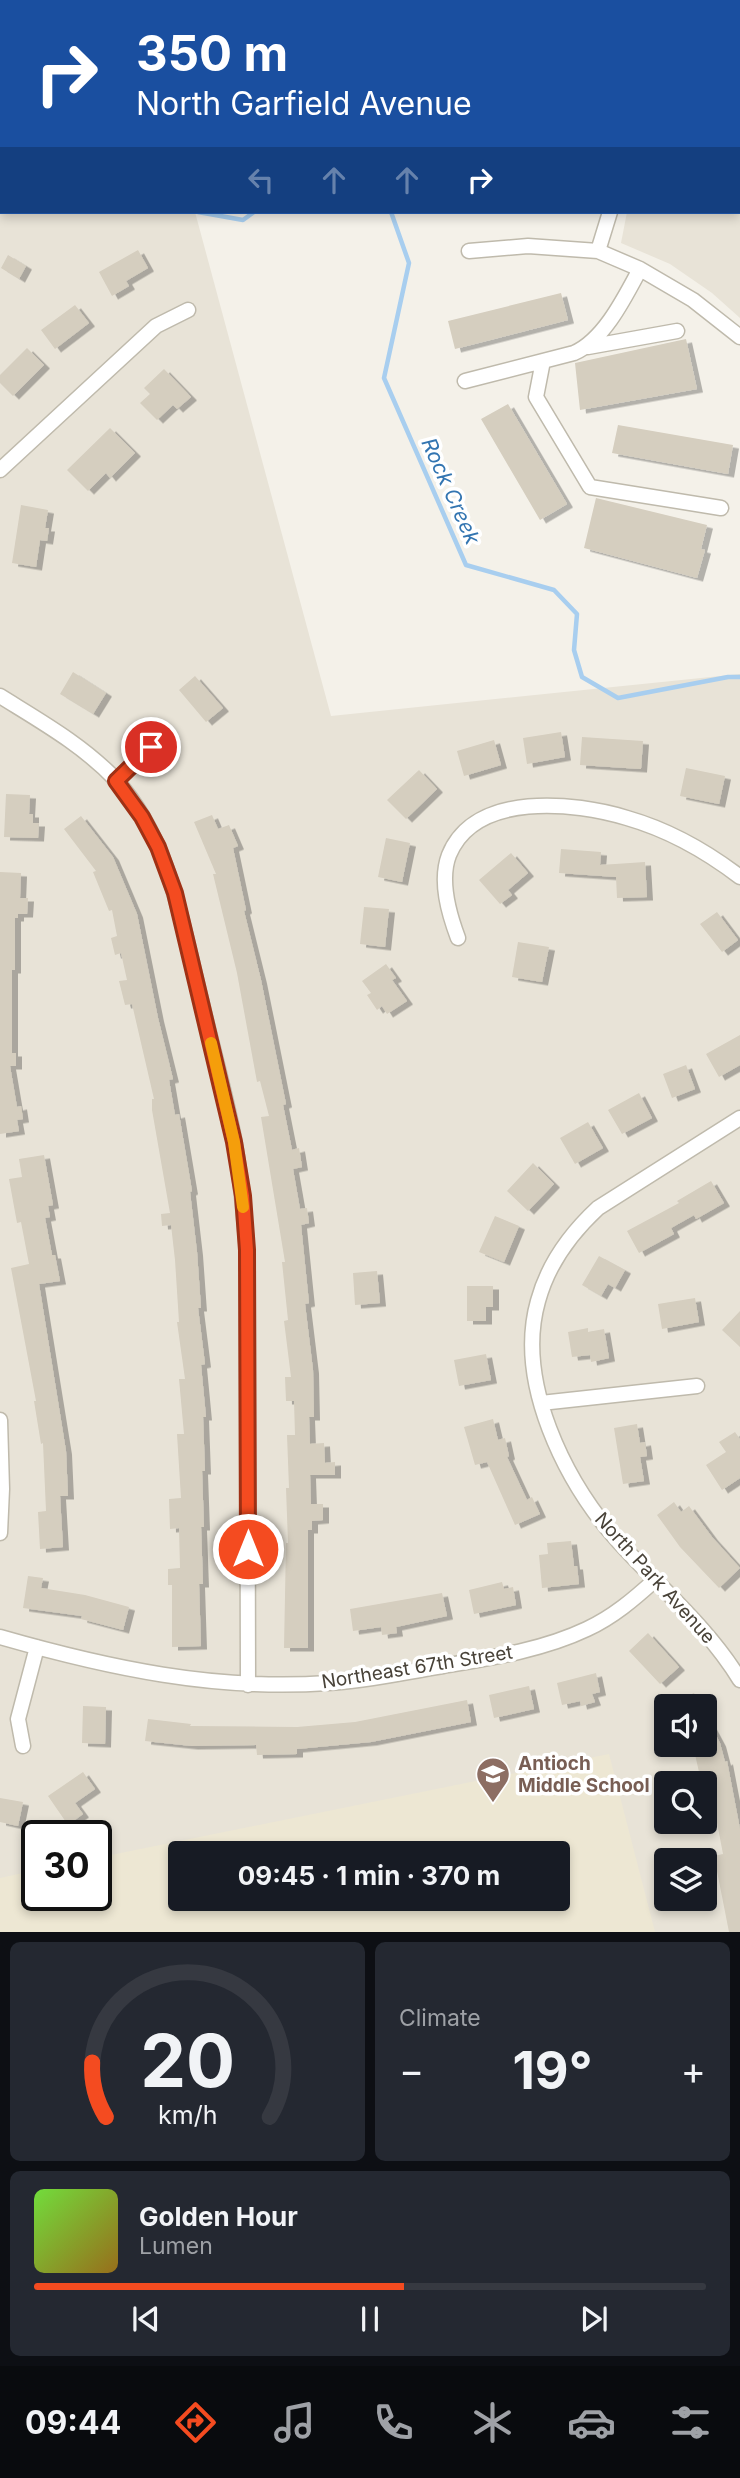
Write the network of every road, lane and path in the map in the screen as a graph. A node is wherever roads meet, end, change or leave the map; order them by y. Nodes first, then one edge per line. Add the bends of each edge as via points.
1 (609, 214) edge
2 (468, 251) dead end
3 (598, 251) junction
4 (640, 269) junction
5 (188, 310) dead end
6 (677, 331) dead end
7 (740, 337) edge
8 (588, 346) junction
9 (543, 361) junction
10 (465, 381) dead end
11 (0, 470) edge
12 (721, 508) dead end
13 (0, 696) edge
14 (151, 747) dead end
15 (116, 781) junction
16 (740, 877) edge
17 (458, 938) dead end
18 (740, 1118) edge
19 (697, 1386) dead end
20 (541, 1403) junction
21 (0, 1420) edge
22 (0, 1533) edge
23 (655, 1580) junction
24 (0, 1637) edge
25 (37, 1647) junction
26 (740, 1680) edge
27 (248, 1685) junction
28 (23, 1746) dead end

1 - 3 street
2 - 3 street via 528,246
3 - 4 street
4 - 7 street via 693,300
4 - 8 street via 624,300
5 - 11 street via 156,326
6 - 8 street
8 - 9 street
9 - 10 street
9 - 12 street via 536,397 590,487
13 - 15 street via 66,738
14 - 15 street
15 - 27 street via 158,847 175,893 241,1182 247,1250
16 - 17 street via 690,844 626,817 568,806 523,806 469,829 449,854 446,892
18 - 20 street, North Park Avenue via 598,1208 557,1256 537,1303 534,1328
19 - 20 street
20 - 23 street, North Park Avenue via 558,1450 588,1502
21 - 22 street
23 - 26 street, North Park Avenue via 722,1652
23 - 27 street, Northeast 67th Street via 611,1616 566,1639 488,1658 353,1681
24 - 25 street, Northeast 67th Street
25 - 27 street, Northeast 67th Street via 133,1671
25 - 28 street via 18,1719

